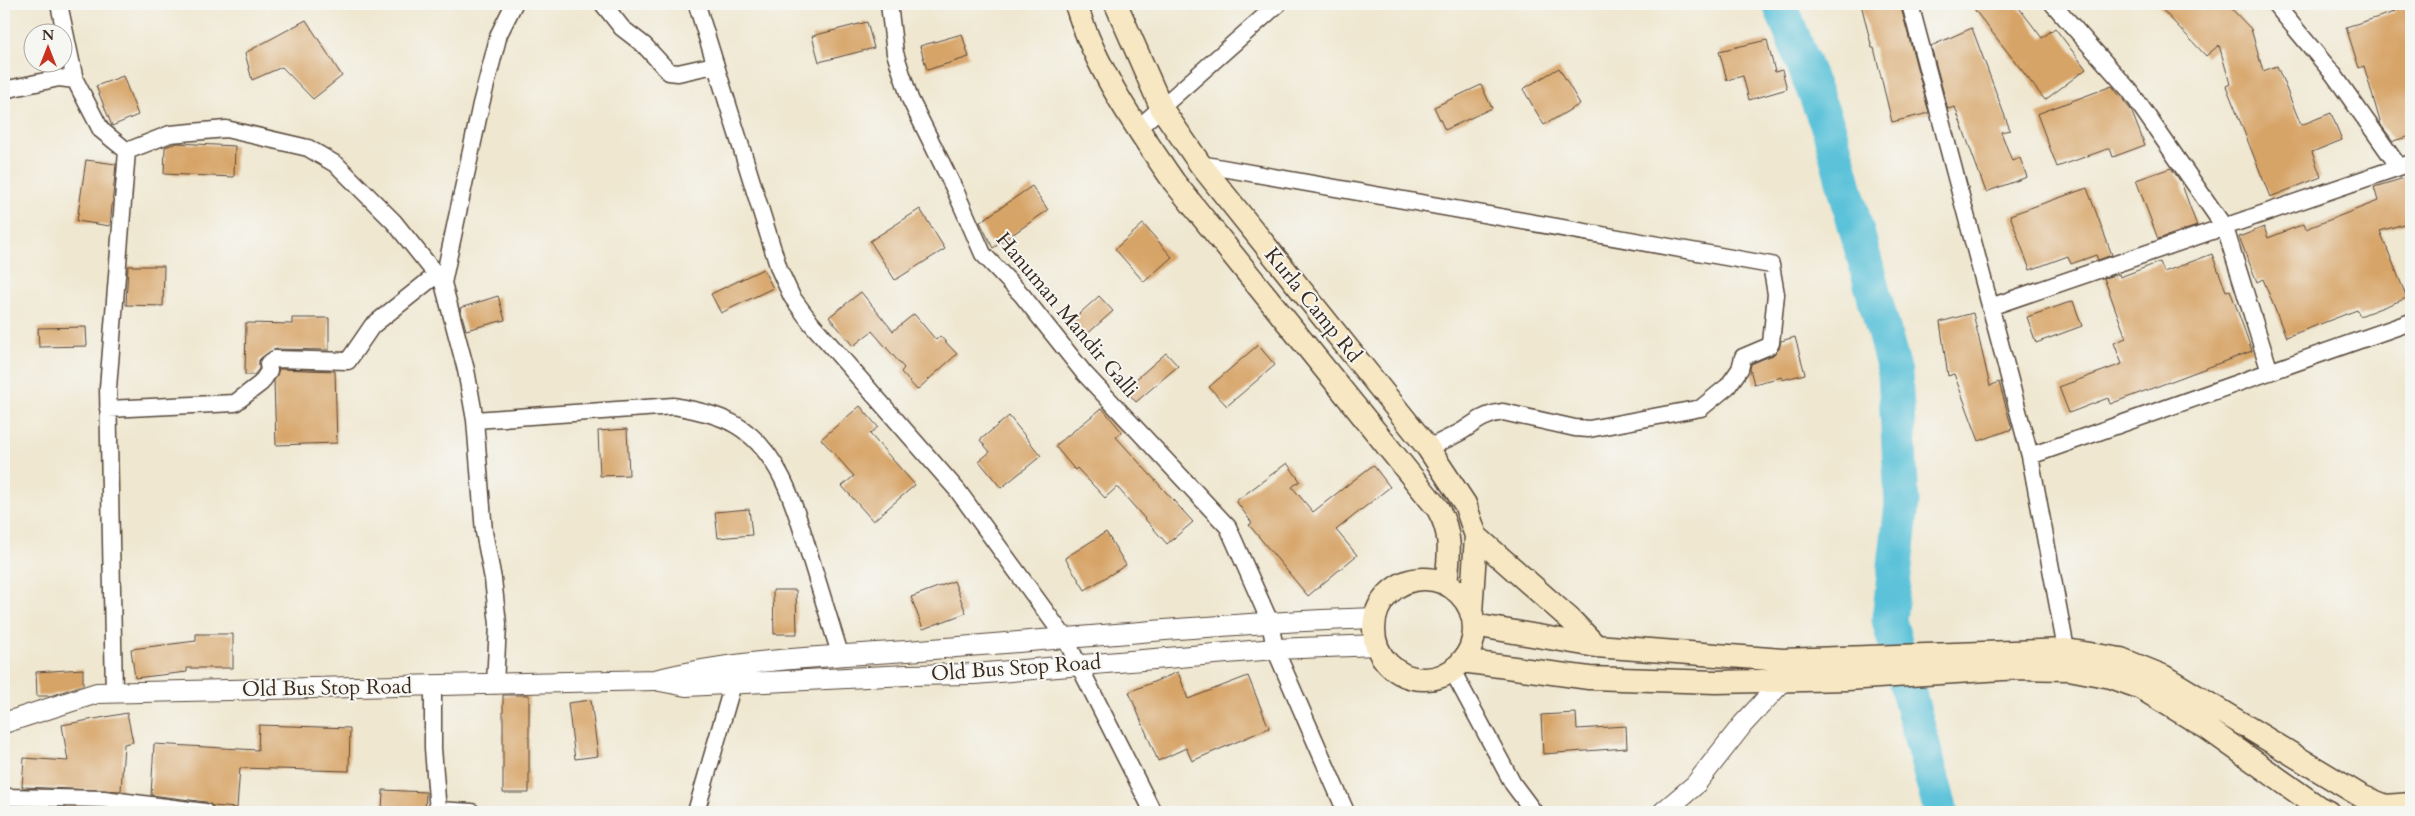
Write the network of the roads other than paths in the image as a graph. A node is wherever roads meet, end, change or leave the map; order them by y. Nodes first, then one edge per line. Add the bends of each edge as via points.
1 (59, 4) edge
2 (514, 4) edge
3 (603, 4) edge
4 (889, 4) edge
5 (1076, 4) edge
6 (1116, 4) edge
7 (1278, 4) edge
8 (1910, 4) edge
9 (2054, 4) edge
10 (2275, 4) edge
11 (697, 5) dead end
12 (714, 65) junction
13 (75, 80) junction
14 (4, 90) edge
15 (1162, 109) junction
16 (1136, 129) junction
17 (127, 151) junction
18 (1200, 164) junction
19 (2405, 165) edge
20 (2225, 228) junction
21 (440, 279) junction
22 (1990, 307) junction
23 (2411, 322) edge
24 (2270, 372) junction
25 (108, 409) junction
26 (475, 420) junction
27 (1428, 448) junction
28 (2030, 456) junction
29 (1476, 536) junction
30 (1446, 584) junction
31 (1375, 618) junction
32 (1472, 619) junction
33 (1270, 622) junction
34 (1065, 638) junction
35 (1377, 645) junction
36 (1596, 646) junction
37 (1275, 649) junction
38 (907, 651) junction
39 (840, 654) junction
40 (1783, 660) junction
41 (2068, 660) junction
42 (1077, 665) junction
43 (1457, 665) junction
44 (1847, 669) junction
45 (907, 675) junction
46 (655, 680) junction
47 (1782, 682) junction
48 (733, 684) junction
49 (495, 685) junction
50 (433, 686) junction
51 (114, 692) junction
52 (4, 723) edge
53 (4, 797) edge
54 (2407, 807) edge
55 (438, 811) edge
56 (205, 812) edge
57 (472, 812) edge
58 (696, 812) edge
59 (1153, 812) edge
60 (1346, 812) edge
61 (1534, 812) edge
62 (1663, 812) edge
63 (2328, 812) edge

1 - 13 street
2 - 21 street via 499,34
3 - 12 street via 622,28 644,45 669,72
4 - 33 street, Hanuman Mandir Galli via 895,53 910,99 983,254 1022,294 1091,380 1228,527
5 - 16 main road, Kurla Camp Rd via 1083,29
6 - 15 main road, Kurla Camp Rd
7 - 15 street
8 - 22 street
9 - 20 street via 2130,91
10 - 19 street
11 - 12 street
12 - 34 street via 778,270 792,297 958,491
13 - 14 street via 59,78
13 - 17 street via 101,130
15 - 16 street
15 - 18 main road, Kurla Camp Rd
16 - 30 main road, Kurla Camp Rd via 1180,190 1438,509 1450,546
17 - 21 street via 170,134 226,129 308,148 337,165 394,222
17 - 25 street
18 - 27 main road, Kurla Camp Rd
18 - 27 street via 1771,265 1776,294 1771,343 1744,357 1728,386 1701,408 1588,429 1503,412 1480,418
19 - 20 street
20 - 22 street
20 - 24 street
21 - 25 street via 372,326 348,361 275,359 268,364 269,371 261,384 235,403
21 - 26 street via 466,370
22 - 28 street
23 - 24 street
24 - 28 street
25 - 51 street
26 - 39 street via 674,406 704,411 736,425 762,447 779,471 796,511
26 - 49 street via 484,532 498,624
27 - 29 main road, Kurla Camp Rd via 1465,504
28 - 41 street
29 - 32 main road, Kurla Camp Rd
29 - 36 main road
30 - 31 main road via 1421,579 1396,587 1379,606
30 - 32 main road via 1457,591
31 - 33 street, Old Bus Stop Road
31 - 35 main road
32 - 36 main road
32 - 43 main road, Kurla Camp Rd via 1473,638
33 - 34 street, Old Bus Stop Road
33 - 37 street, Hanuman Mandir Galli
34 - 38 street, Old Bus Stop Road
34 - 42 street
35 - 37 street, Old Bus Stop Road
35 - 43 main road via 1389,664 1408,676 1431,678
36 - 40 main road
37 - 42 street, Old Bus Stop Road
37 - 60 street, Hanuman Mandir Galli
38 - 39 street, Old Bus Stop Road
38 - 45 street
39 - 46 street, Old Bus Stop Road via 694,670
40 - 44 main road
40 - 47 street
41 - 44 main road
41 - 54 main road via 2121,659 2163,676 2361,796 2386,806
41 - 63 main road via 2141,688 2207,728
42 - 45 street, Old Bus Stop Road via 974,674
42 - 59 street
43 - 47 main road via 1589,678
43 - 61 street via 1513,784
44 - 47 main road
45 - 48 street, Old Bus Stop Road
46 - 48 street, Old Bus Stop Road via 686,686
46 - 49 street, Old Bus Stop Road
47 - 62 street via 1695,785
48 - 58 street
49 - 50 street, Old Bus Stop Road
50 - 51 street, Old Bus Stop Road
50 - 55 street
51 - 52 street, Old Bus Stop Road via 97,693
53 - 56 street via 104,799
55 - 57 street

